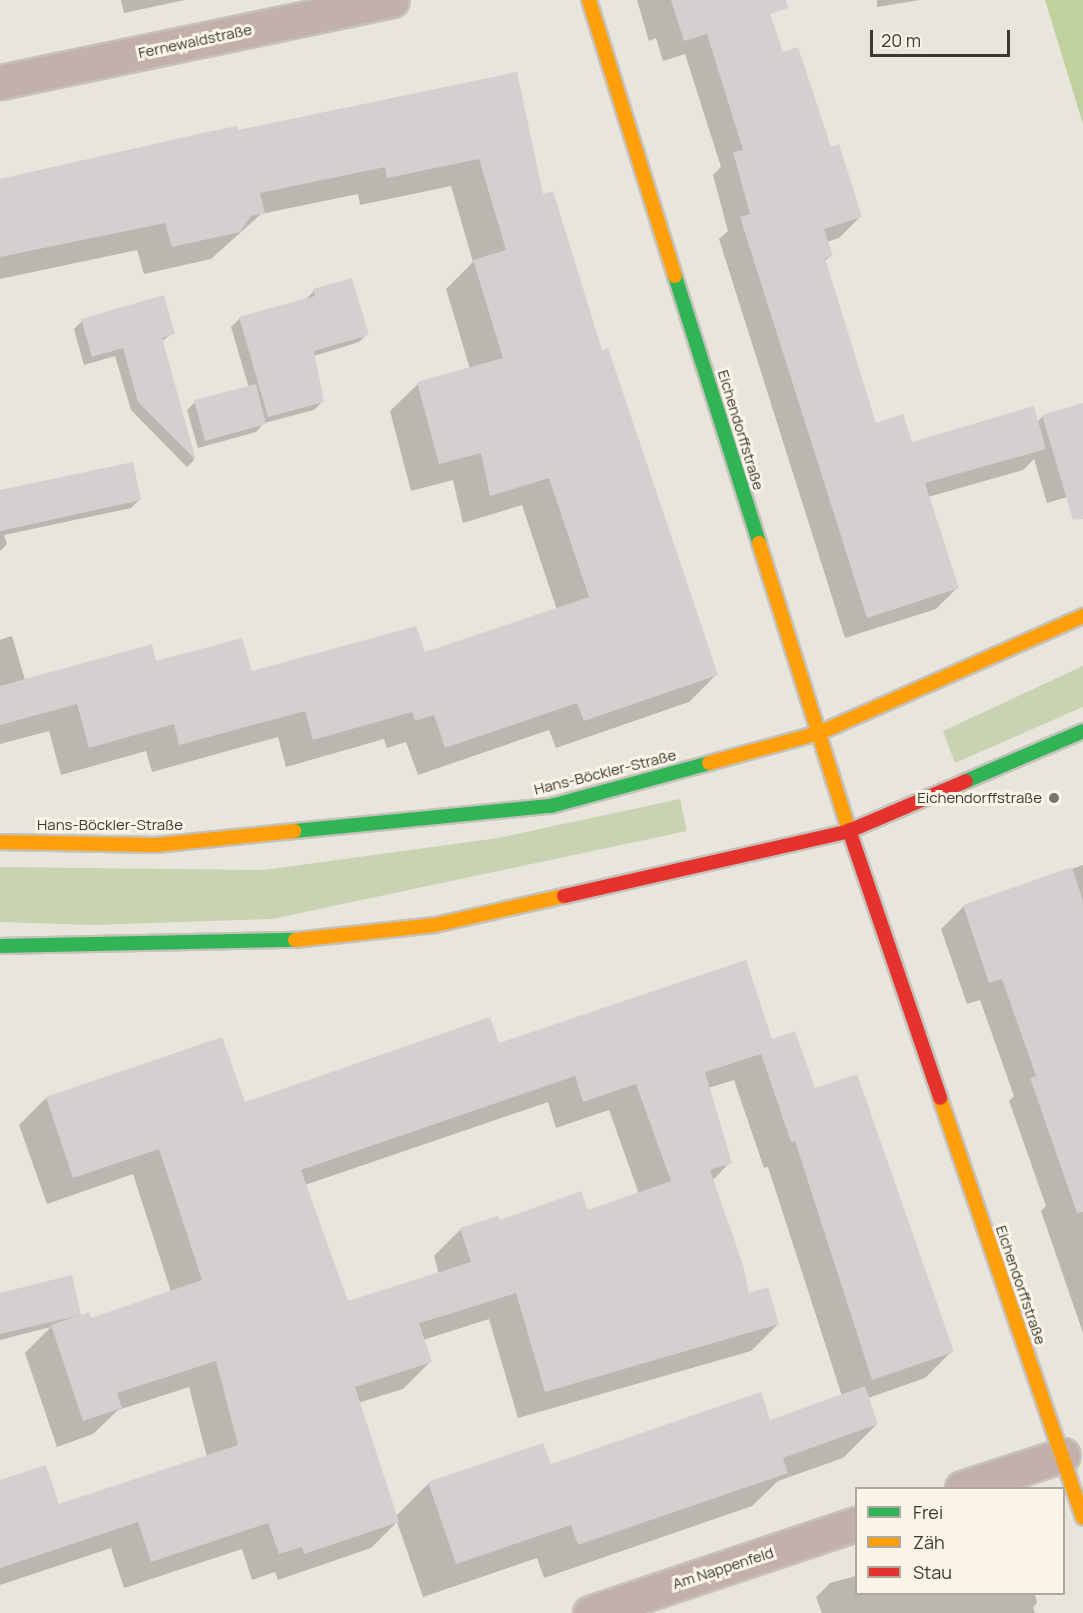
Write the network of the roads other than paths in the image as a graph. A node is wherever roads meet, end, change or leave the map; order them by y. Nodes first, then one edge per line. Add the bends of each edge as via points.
1 (391, 0) edge
2 (589, 0) edge
3 (0, 82) edge
4 (1083, 616) edge
5 (1083, 731) edge
6 (819, 733) junction
7 (849, 831) junction
8 (0, 842) edge
9 (0, 946) edge
10 (1063, 1455) junction
11 (965, 1487) edge
12 (1083, 1517) edge
13 (855, 1524) edge
14 (590, 1613) edge

1 - 3 street, Fernewaldstraße
2 - 6 main road, Eichendorffstraße
4 - 6 main road, Hans-Böckler-Straße
5 - 7 main road
6 - 7 main road, Eichendorffstraße
6 - 8 main road, Hans-Böckler-Straße via 551,806 156,845
7 - 9 main road via 435,925 262,945
7 - 10 main road, Eichendorffstraße
10 - 11 street
10 - 12 main road, Eichendorffstraße
13 - 14 street, Am Nappenfeld

